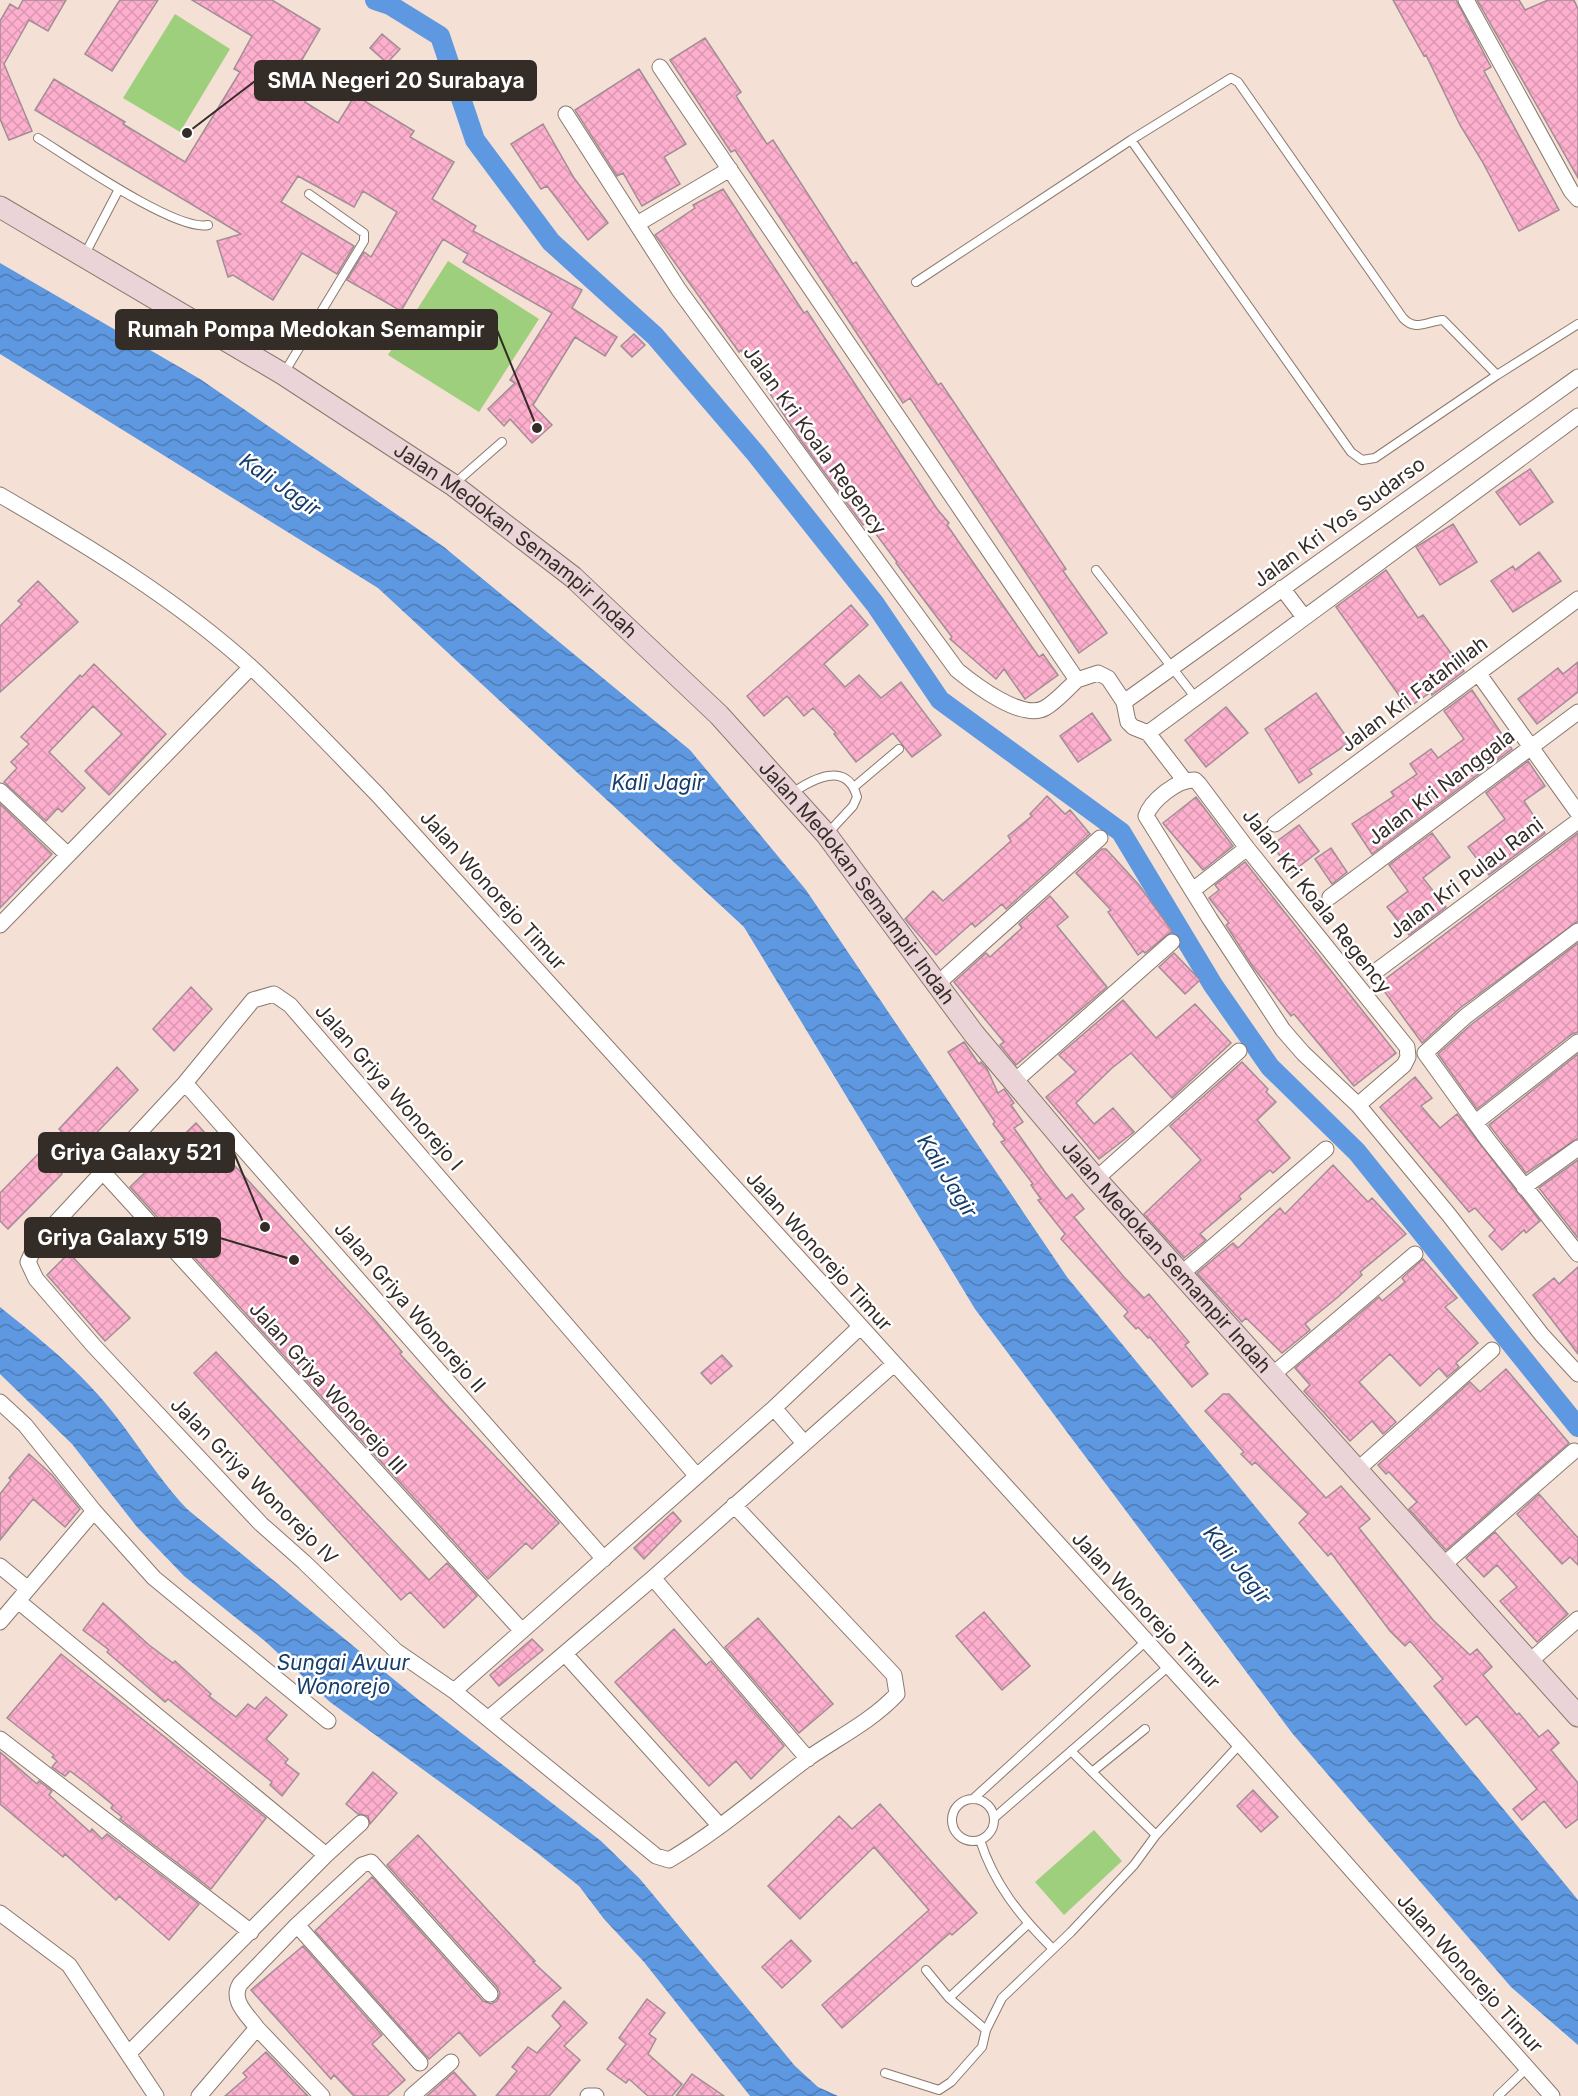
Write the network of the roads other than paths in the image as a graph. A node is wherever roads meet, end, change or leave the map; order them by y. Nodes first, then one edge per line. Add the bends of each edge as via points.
1 (1466, 0) edge
2 (660, 67) dead end
3 (566, 114) dead end
4 (38, 138) dead end
5 (1131, 140) junction
6 (730, 169) junction
7 (119, 189) junction
8 (309, 194) dead end
9 (1578, 199) edge
10 (0, 207) edge
11 (637, 224) junction
12 (208, 225) dead end
13 (84, 255) junction
14 (916, 282) dead end
15 (1578, 324) edge
16 (283, 374) junction
17 (1497, 375) junction
18 (1575, 385) edge
19 (1578, 416) edge
20 (502, 442) dead end
21 (453, 485) junction
22 (0, 495) edge
23 (1096, 570) dead end
24 (1282, 588) junction
25 (1578, 598) edge
26 (1304, 617) junction
27 (251, 667) junction
28 (1170, 669) junction
29 (1478, 673) junction
30 (1077, 680) junction
31 (1195, 697) junction
32 (1124, 702) junction
33 (1578, 712) edge
34 (1148, 733) junction
35 (1532, 746) junction
36 (899, 749) dead end
37 (1190, 780) junction
38 (854, 787) junction
39 (0, 791) edge
40 (791, 794) junction
41 (1578, 813) edge
42 (1578, 821) edge
43 (1275, 824) dead end
44 (826, 834) junction
45 (1100, 838) dead end
46 (1247, 848) junction
47 (68, 855) junction
48 (1193, 890) junction
49 (1330, 897) dead end
50 (0, 925) edge
51 (1578, 931) edge
52 (1172, 942) dead end
53 (1379, 969) dead end
54 (936, 985) junction
55 (1578, 1042) edge
56 (1239, 1051) dead end
57 (1015, 1082) junction
58 (185, 1083) junction
59 (1358, 1105) junction
60 (1476, 1122) junction
61 (1578, 1148) edge
62 (1326, 1149) dead end
63 (103, 1172) junction
64 (1096, 1179) junction
65 (1524, 1187) junction
66 (36, 1244) joint
67 (1416, 1254) dead end
68 (1578, 1254) edge
69 (1180, 1275) junction
70 (860, 1327) junction
71 (1492, 1350) dead end
72 (894, 1364) junction
73 (1578, 1374) edge
74 (1271, 1376) junction
75 (0, 1402) edge
76 (774, 1408) junction
77 (804, 1443) junction
78 (1574, 1451) dead end
79 (1356, 1471) junction
80 (696, 1475) junction
81 (734, 1505) junction
82 (94, 1511) junction
83 (603, 1559) junction
84 (0, 1566) edge
85 (1442, 1566) junction
86 (653, 1578) junction
87 (23, 1595) junction
88 (1578, 1619) edge
89 (0, 1622) edge
90 (522, 1631) junction
91 (1145, 1642) junction
92 (565, 1654) junction
93 (1529, 1662) junction
94 (1169, 1666) junction
95 (454, 1691) junction
96 (1578, 1716) edge
97 (489, 1718) junction
98 (328, 1721) dead end
99 (1144, 1729) dead end
100 (0, 1739) edge
101 (1240, 1744) junction
102 (1071, 1751) junction
103 (808, 1759) junction
104 (1092, 1772) junction
105 (973, 1799) junction
106 (994, 1818) junction
107 (361, 1823) dead end
108 (720, 1826) junction
109 (1156, 1835) junction
110 (980, 1840) junction
111 (326, 1855) junction
112 (0, 1913) edge
113 (1029, 1924) junction
114 (297, 1925) junction
115 (251, 1932) junction
116 (1052, 1948) junction
117 (926, 1970) dead end
118 (490, 1994) dead end
119 (949, 1998) junction
120 (257, 2028) junction
121 (986, 2030) junction
122 (128, 2054) junction
123 (451, 2062) dead end
124 (420, 2063) dead end
125 (1527, 2068) junction
126 (885, 2073) dead end
127 (156, 2096) edge
128 (199, 2096) edge
129 (322, 2096) edge
130 (412, 2096) edge
131 (588, 2096) edge
132 (596, 2096) edge
133 (1498, 2096) edge
134 (1552, 2096) edge

1 - 9 street
2 - 6 street
3 - 11 street, Jalan Kri Koala Regency
4 - 7 lane
5 - 14 lane
5 - 17 lane via 1228,77 1234,79 1403,318 1415,326 1446,322
5 - 17 lane via 1357,457 1375,458
6 - 11 street
6 - 30 street
7 - 12 lane via 187,224
7 - 13 lane
8 - 16 lane via 356,225 364,232 364,242
10 - 13 street, Jalan Medokan Semampir Indah
11 - 30 street, Jalan Kri Koala Regency via 679,290 957,669 977,687 1029,711 1045,708
13 - 16 street, Jalan Medokan Semampir Indah
15 - 17 lane
16 - 21 street, Jalan Medokan Semampir Indah
18 - 24 street, Jalan Kri Yos Sudarso
19 - 26 street
20 - 21 lane
21 - 40 street, Jalan Medokan Semampir Indah via 573,577 719,716
22 - 27 street, Jalan Wonorejo Timur via 103,555 176,606
23 - 28 lane
24 - 26 street
24 - 28 street, Jalan Kri Yos Sudarso
25 - 29 street, Jalan Kri Fatahillah
26 - 31 street
27 - 47 street
27 - 70 street, Jalan Wonorejo Timur via 377,794
28 - 31 lane
28 - 32 street, Jalan Kri Yos Sudarso
29 - 35 street
29 - 43 street, Jalan Kri Fatahillah
30 - 32 street, Jalan Kri Koala Regency via 1103,674
31 - 34 street
32 - 34 street, Jalan Kri Koala Regency via 1128,722
33 - 35 street, Jalan Kri Nanggala
34 - 37 street, Jalan Kri Koala Regency
35 - 41 street
35 - 49 street, Jalan Kri Nanggala
36 - 38 lane
37 - 46 street, Jalan Kri Koala Regency
37 - 48 street via 1150,804 1146,816
38 - 40 lane via 844,778 826,776
38 - 44 lane via 857,797 853,806
39 - 47 street
40 - 44 street, Jalan Medokan Semampir Indah
42 - 53 street, Jalan Kri Pulau Rani
44 - 54 street, Jalan Medokan Semampir Indah
45 - 54 street
46 - 48 street
46 - 59 street, Jalan Kri Koala Regency via 1407,1047 1404,1065
47 - 50 street
48 - 59 street via 1283,1030
51 - 60 street via 1427,1049 1427,1058
52 - 57 street
54 - 57 street, Jalan Medokan Semampir Indah
55 - 60 street
56 - 64 street
57 - 64 street, Jalan Medokan Semampir Indah
58 - 63 street, Jalan Griya Wonorejo I
58 - 80 street, Jalan Griya Wonorejo I via 254,1000 274,994 290,1005
58 - 83 street, Jalan Griya Wonorejo II
59 - 73 street via 1542,1335
60 - 65 street
61 - 65 street
62 - 69 street
63 - 66 street, Jalan Griya Wonorejo I
63 - 90 street, Jalan Griya Wonorejo III
64 - 69 street, Jalan Medokan Semampir Indah
65 - 68 street
66 - 95 street, Jalan Griya Wonorejo IV via 28,1262 36,1279 182,1441 261,1524 396,1651
67 - 74 street
69 - 74 street, Jalan Medokan Semampir Indah
70 - 72 street, Jalan Wonorejo Timur
70 - 76 street
71 - 79 street
72 - 77 street
72 - 91 street, Jalan Wonorejo Timur
74 - 79 street, Jalan Medokan Semampir Indah
75 - 82 street via 25,1425
76 - 77 street
76 - 80 street
77 - 81 street
78 - 85 street
79 - 85 street, Jalan Medokan Semampir Indah
80 - 83 street
81 - 86 street
81 - 103 street via 894,1675 897,1694 883,1709
82 - 87 street
82 - 98 street via 154,1578
83 - 90 street
84 - 87 street
85 - 93 street, Jalan Medokan Semampir Indah
86 - 92 street
86 - 103 street
87 - 89 street
87 - 111 street
88 - 93 street
90 - 95 street
91 - 94 street, Jalan Wonorejo Timur
91 - 105 lane
92 - 97 street
92 - 108 street
93 - 96 street, Jalan Medokan Semampir Indah
94 - 101 street, Jalan Wonorejo Timur
94 - 102 lane
95 - 97 street, Jalan Griya Wonorejo IV
97 - 108 street, Jalan Griya Wonorejo IV via 649,1851 669,1860
99 - 104 lane
100 - 115 street
101 - 109 lane
101 - 125 street, Jalan Wonorejo Timur
102 - 104 lane
102 - 106 lane
103 - 108 street
104 - 109 lane
105 - 106 lane via 988,1804
105 - 110 lane via 957,1806 952,1823 962,1839
106 - 110 lane via 988,1836
107 - 111 street
109 - 116 lane via 1134,1865
110 - 113 lane via 997,1883
111 - 115 street
112 - 122 street via 69,1965
113 - 116 lane
113 - 119 lane
114 - 118 street via 371,1862
114 - 120 street via 236,1991 237,2000
114 - 124 street
115 - 122 street
116 - 121 lane via 1002,1998
117 - 119 lane
119 - 121 lane
120 - 128 street
120 - 129 street
121 - 126 lane via 982,2047 939,2090
122 - 127 street
123 - 130 street
125 - 133 lane
125 - 134 street, Jalan Wonorejo Timur
131 - 132 street

